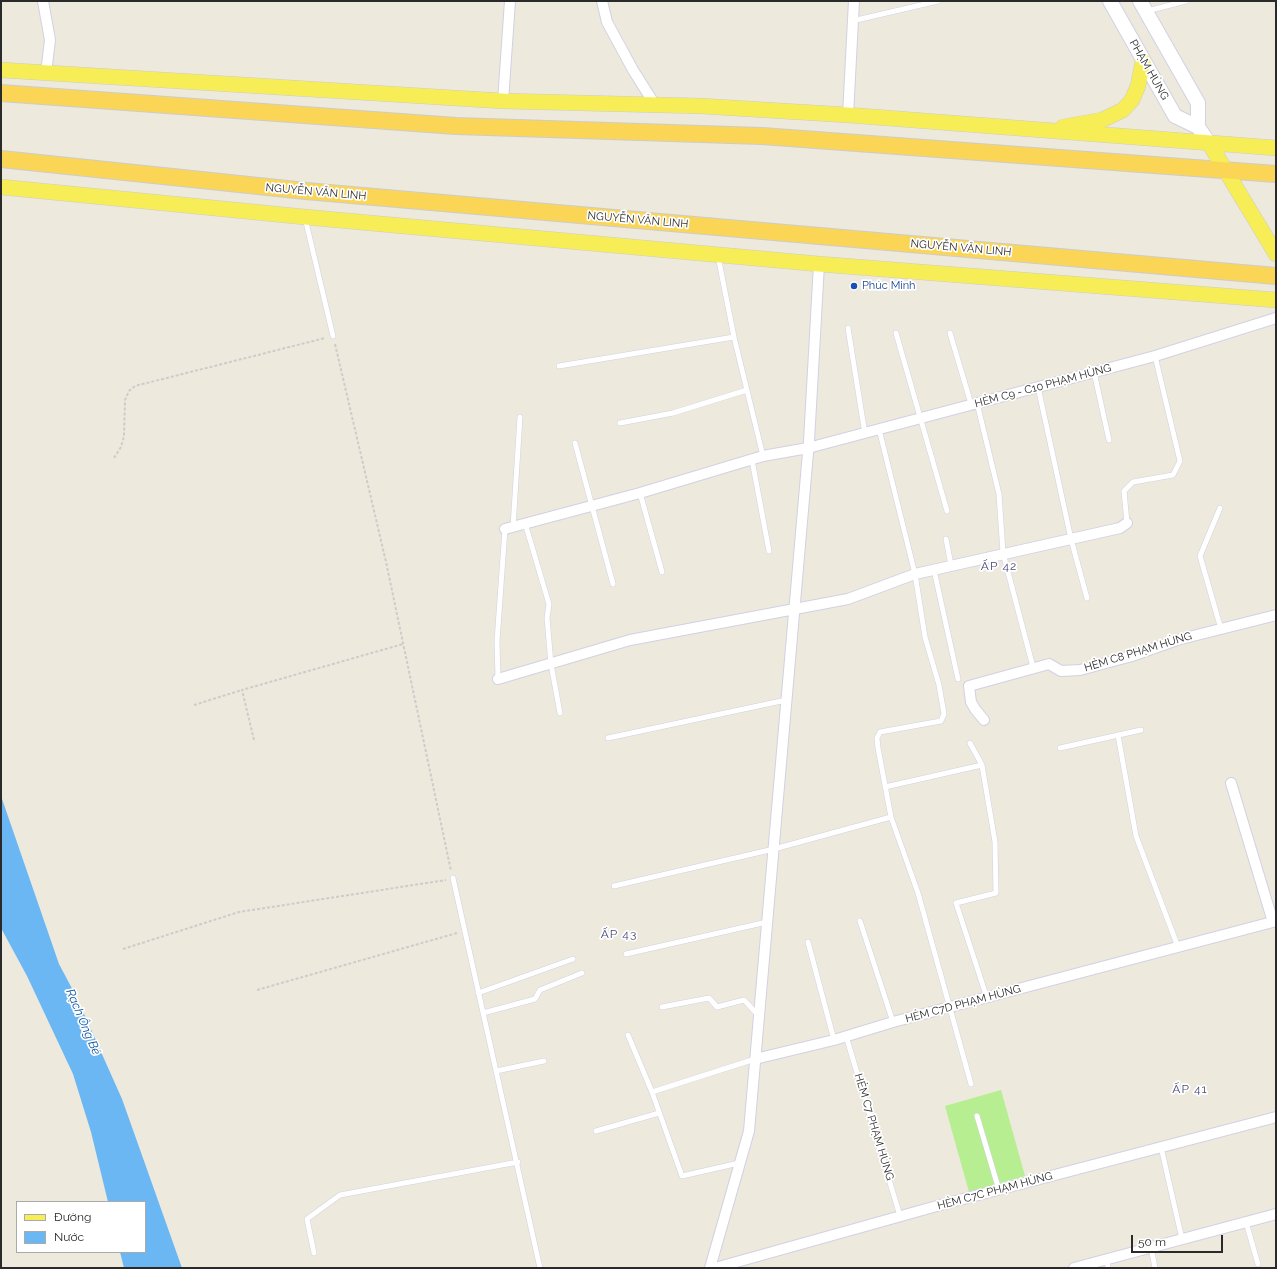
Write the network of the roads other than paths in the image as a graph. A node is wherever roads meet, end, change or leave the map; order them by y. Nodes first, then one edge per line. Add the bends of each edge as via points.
1 (43, 1) edge
2 (510, 1) edge
3 (602, 1) edge
4 (854, 1) edge
5 (938, 1) edge
6 (1110, 1) edge
7 (1186, 1) edge
8 (1143, 6) edge
9 (852, 21) junction
10 (1143, 61) junction
11 (1, 70) edge
12 (46, 73) junction
13 (1, 93) edge
14 (503, 102) junction
15 (656, 105) junction
16 (848, 115) junction
17 (1198, 127) junction
18 (1040, 131) junction
19 (1209, 143) junction
20 (1276, 148) edge
21 (1, 159) edge
22 (1225, 170) junction
23 (1276, 174) edge
24 (1, 187) edge
25 (305, 217) junction
26 (718, 254) junction
27 (1276, 254) edge
28 (819, 264) junction
29 (1276, 276) edge
30 (1276, 300) edge
31 (1276, 318) edge
32 (848, 328) dead end
33 (896, 333) dead end
34 (950, 333) dead end
35 (333, 336) road end
36 (734, 337) junction
37 (1155, 356) junction
38 (559, 366) dead end
39 (1094, 372) junction
40 (1038, 387) junction
41 (747, 390) junction
42 (974, 404) junction
43 (520, 417) dead end
44 (920, 418) junction
45 (620, 423) dead end
46 (879, 429) junction
47 (865, 434) junction
48 (1109, 440) dead end
49 (575, 443) dead end
50 (808, 448) junction
51 (763, 456) junction
52 (752, 460) junction
53 (640, 493) junction
54 (591, 505) junction
55 (1220, 508) dead end
56 (947, 511) dead end
57 (525, 523) junction
58 (1127, 523) joint
59 (509, 528) junction
60 (1071, 539) junction
61 (946, 540) dead end
62 (769, 551) dead end
63 (1003, 553) junction
64 (951, 565) junction
65 (934, 570) junction
66 (662, 572) dead end
67 (915, 574) junction
68 (613, 584) dead end
69 (1087, 598) dead end
70 (794, 609) junction
71 (1276, 615) edge
72 (1221, 628) junction
73 (551, 664) junction
74 (1034, 667) junction
75 (498, 679) joint
76 (958, 679) dead end
77 (786, 700) junction
78 (560, 713) dead end
79 (984, 720) dead end
80 (1141, 730) dead end
81 (1118, 735) junction
82 (608, 738) dead end
83 (970, 743) dead end
84 (1060, 748) dead end
85 (982, 765) junction
86 (1231, 783) dead end
87 (886, 787) junction
88 (891, 817) junction
89 (774, 849) junction
90 (453, 878) road end
91 (614, 886) dead end
92 (860, 921) dead end
93 (767, 922) junction
94 (1274, 922) edge
95 (808, 942) dead end
96 (1178, 947) junction
97 (626, 954) dead end
98 (573, 959) dead end
99 (582, 973) dead end
100 (478, 993) junction
101 (987, 998) junction
102 (662, 1007) dead end
103 (950, 1007) junction
104 (483, 1013) junction
105 (759, 1016) junction
106 (893, 1022) junction
107 (628, 1035) dead end
108 (846, 1036) junction
109 (834, 1040) junction
110 (755, 1059) junction
111 (544, 1061) dead end
112 (496, 1071) junction
113 (970, 1084) dead end
114 (652, 1092) junction
115 (659, 1113) junction
116 (977, 1116) dead end
117 (1276, 1117) edge
118 (596, 1131) dead end
119 (1161, 1147) junction
120 (518, 1162) junction
121 (740, 1162) junction
122 (999, 1190) junction
123 (1276, 1214) edge
124 (901, 1217) junction
125 (1246, 1222) junction
126 (1182, 1239) junction
127 (1151, 1247) junction
128 (314, 1253) dead end
129 (1108, 1264) edge
130 (1258, 1264) dead end
131 (540, 1268) edge
132 (710, 1268) edge
133 (715, 1268) edge
134 (1074, 1268) edge
135 (1155, 1268) edge

1 - 12 street via 50,40
2 - 14 street
3 - 15 street via 607,22 633,70
4 - 9 street
5 - 9 lane
6 - 10 main road, PHẠM HÙNG
7 - 8 lane
8 - 17 main road via 1198,103
9 - 16 street
10 - 17 main road, PHẠM HÙNG via 1175,116
10 - 18 main road via 1138,86 1132,100 1123,110 1102,120
11 - 12 main road
12 - 14 main road
13 - 22 highway via 456,126 762,136
14 - 15 main road
15 - 16 main road
16 - 18 main road
17 - 19 main road, PHẠM HÙNG
18 - 19 main road
19 - 20 main road
19 - 22 main road, PHẠM HÙNG
21 - 29 highway, NGUYỄN VĂN LINH via 306,191
22 - 23 highway
22 - 27 main road, PHẠM HÙNG
24 - 25 main road
25 - 26 main road
25 - 35 lane
26 - 28 main road
26 - 36 lane
28 - 30 main road
28 - 50 street
31 - 37 street, HẺM C9 - C10 PHẠM HÙNG
32 - 47 lane
33 - 44 lane
34 - 42 lane
36 - 38 lane
36 - 41 lane
37 - 39 street, HẺM C9 - C10 PHẠM HÙNG
37 - 58 lane via 1180,461 1173,475 1132,482 1124,491
39 - 40 street, HẺM C9 - C10 PHẠM HÙNG
39 - 48 lane
40 - 42 street, HẺM C9 - C10 PHẠM HÙNG
40 - 60 lane
41 - 45 lane via 673,413
41 - 51 lane
42 - 44 street, HẺM C9 - C10 PHẠM HÙNG
42 - 63 lane via 999,494
43 - 59 lane
44 - 46 street, HẺM C9 - C10 PHẠM HÙNG
44 - 56 lane
46 - 47 street, HẺM C9 - C10 PHẠM HÙNG
46 - 67 lane
47 - 50 street, HẺM C9 - C10 PHẠM HÙNG
49 - 54 lane
50 - 51 street, HẺM C9 - C10 PHẠM HÙNG
50 - 70 street
51 - 52 street, HẺM C9 - C10 PHẠM HÙNG
52 - 53 street, HẺM C9 - C10 PHẠM HÙNG
52 - 62 lane
53 - 54 street, HẺM C9 - C10 PHẠM HÙNG
53 - 66 lane
54 - 57 street, HẺM C9 - C10 PHẠM HÙNG
54 - 68 lane
55 - 72 lane via 1200,556
57 - 59 street, HẺM C9 - C10 PHẠM HÙNG
57 - 73 lane via 548,604
58 - 60 street via 1120,528
59 - 75 lane via 497,641
60 - 63 street
60 - 69 lane
61 - 64 lane
63 - 64 street
63 - 74 lane
64 - 65 street
65 - 67 street
65 - 76 lane
67 - 70 street via 848,599
67 - 87 lane via 924,637 939,684 944,714 942,721 880,732 878,748
70 - 73 street via 630,640
70 - 77 street
71 - 72 street, HẺM C8 PHẠM HÙNG
72 - 74 street, HẺM C8 PHẠM HÙNG via 1080,670 1061,671 1049,664
73 - 75 street
73 - 78 lane
74 - 79 street, HẺM C8 PHẠM HÙNG via 969,686 971,702
77 - 82 lane
77 - 89 street
80 - 81 lane
81 - 84 lane
81 - 96 lane via 1136,836
83 - 85 lane
85 - 87 lane
85 - 101 lane via 995,842 996,893 956,903
86 - 94 street
87 - 88 lane
88 - 89 lane
88 - 103 lane via 918,893
89 - 91 lane
89 - 93 street
90 - 100 lane
92 - 106 lane
93 - 97 lane
93 - 105 street
94 - 96 street, HẺM C7D PHẠM HÙNG
95 - 109 lane
96 - 101 street, HẺM C7D PHẠM HÙNG
98 - 100 lane
99 - 104 lane via 540,990 535,999
100 - 104 lane
101 - 103 street, HẺM C7D PHẠM HÙNG
102 - 105 lane via 709,998 717,1007 744,1000
103 - 106 street, HẺM C7D PHẠM HÙNG
103 - 113 lane
104 - 112 lane
105 - 110 street
106 - 108 street, HẺM C7D PHẠM HÙNG
107 - 114 lane
108 - 109 street, HẺM C7D PHẠM HÙNG
108 - 124 lane, HẺM C7 PHẠM HÙNG
109 - 110 street, HẺM C7D PHẠM HÙNG
110 - 114 lane, HẺM C7D PHẠM HÙNG
110 - 121 street via 749,1131
111 - 112 lane
112 - 120 lane
114 - 115 lane
115 - 118 lane
115 - 121 lane via 682,1176
116 - 122 lane
117 - 119 street, HẺM C7C PHẠM HÙNG
119 - 122 street, HẺM C7C PHẠM HÙNG
119 - 126 lane
120 - 128 lane via 340,1195 308,1219
120 - 131 lane
121 - 132 street
122 - 124 street, HẺM C7C PHẠM HÙNG
123 - 125 street
124 - 133 street, HẺM C7C PHẠM HÙNG
125 - 126 street
125 - 130 lane
126 - 127 street
127 - 129 street
127 - 135 lane
129 - 134 street

